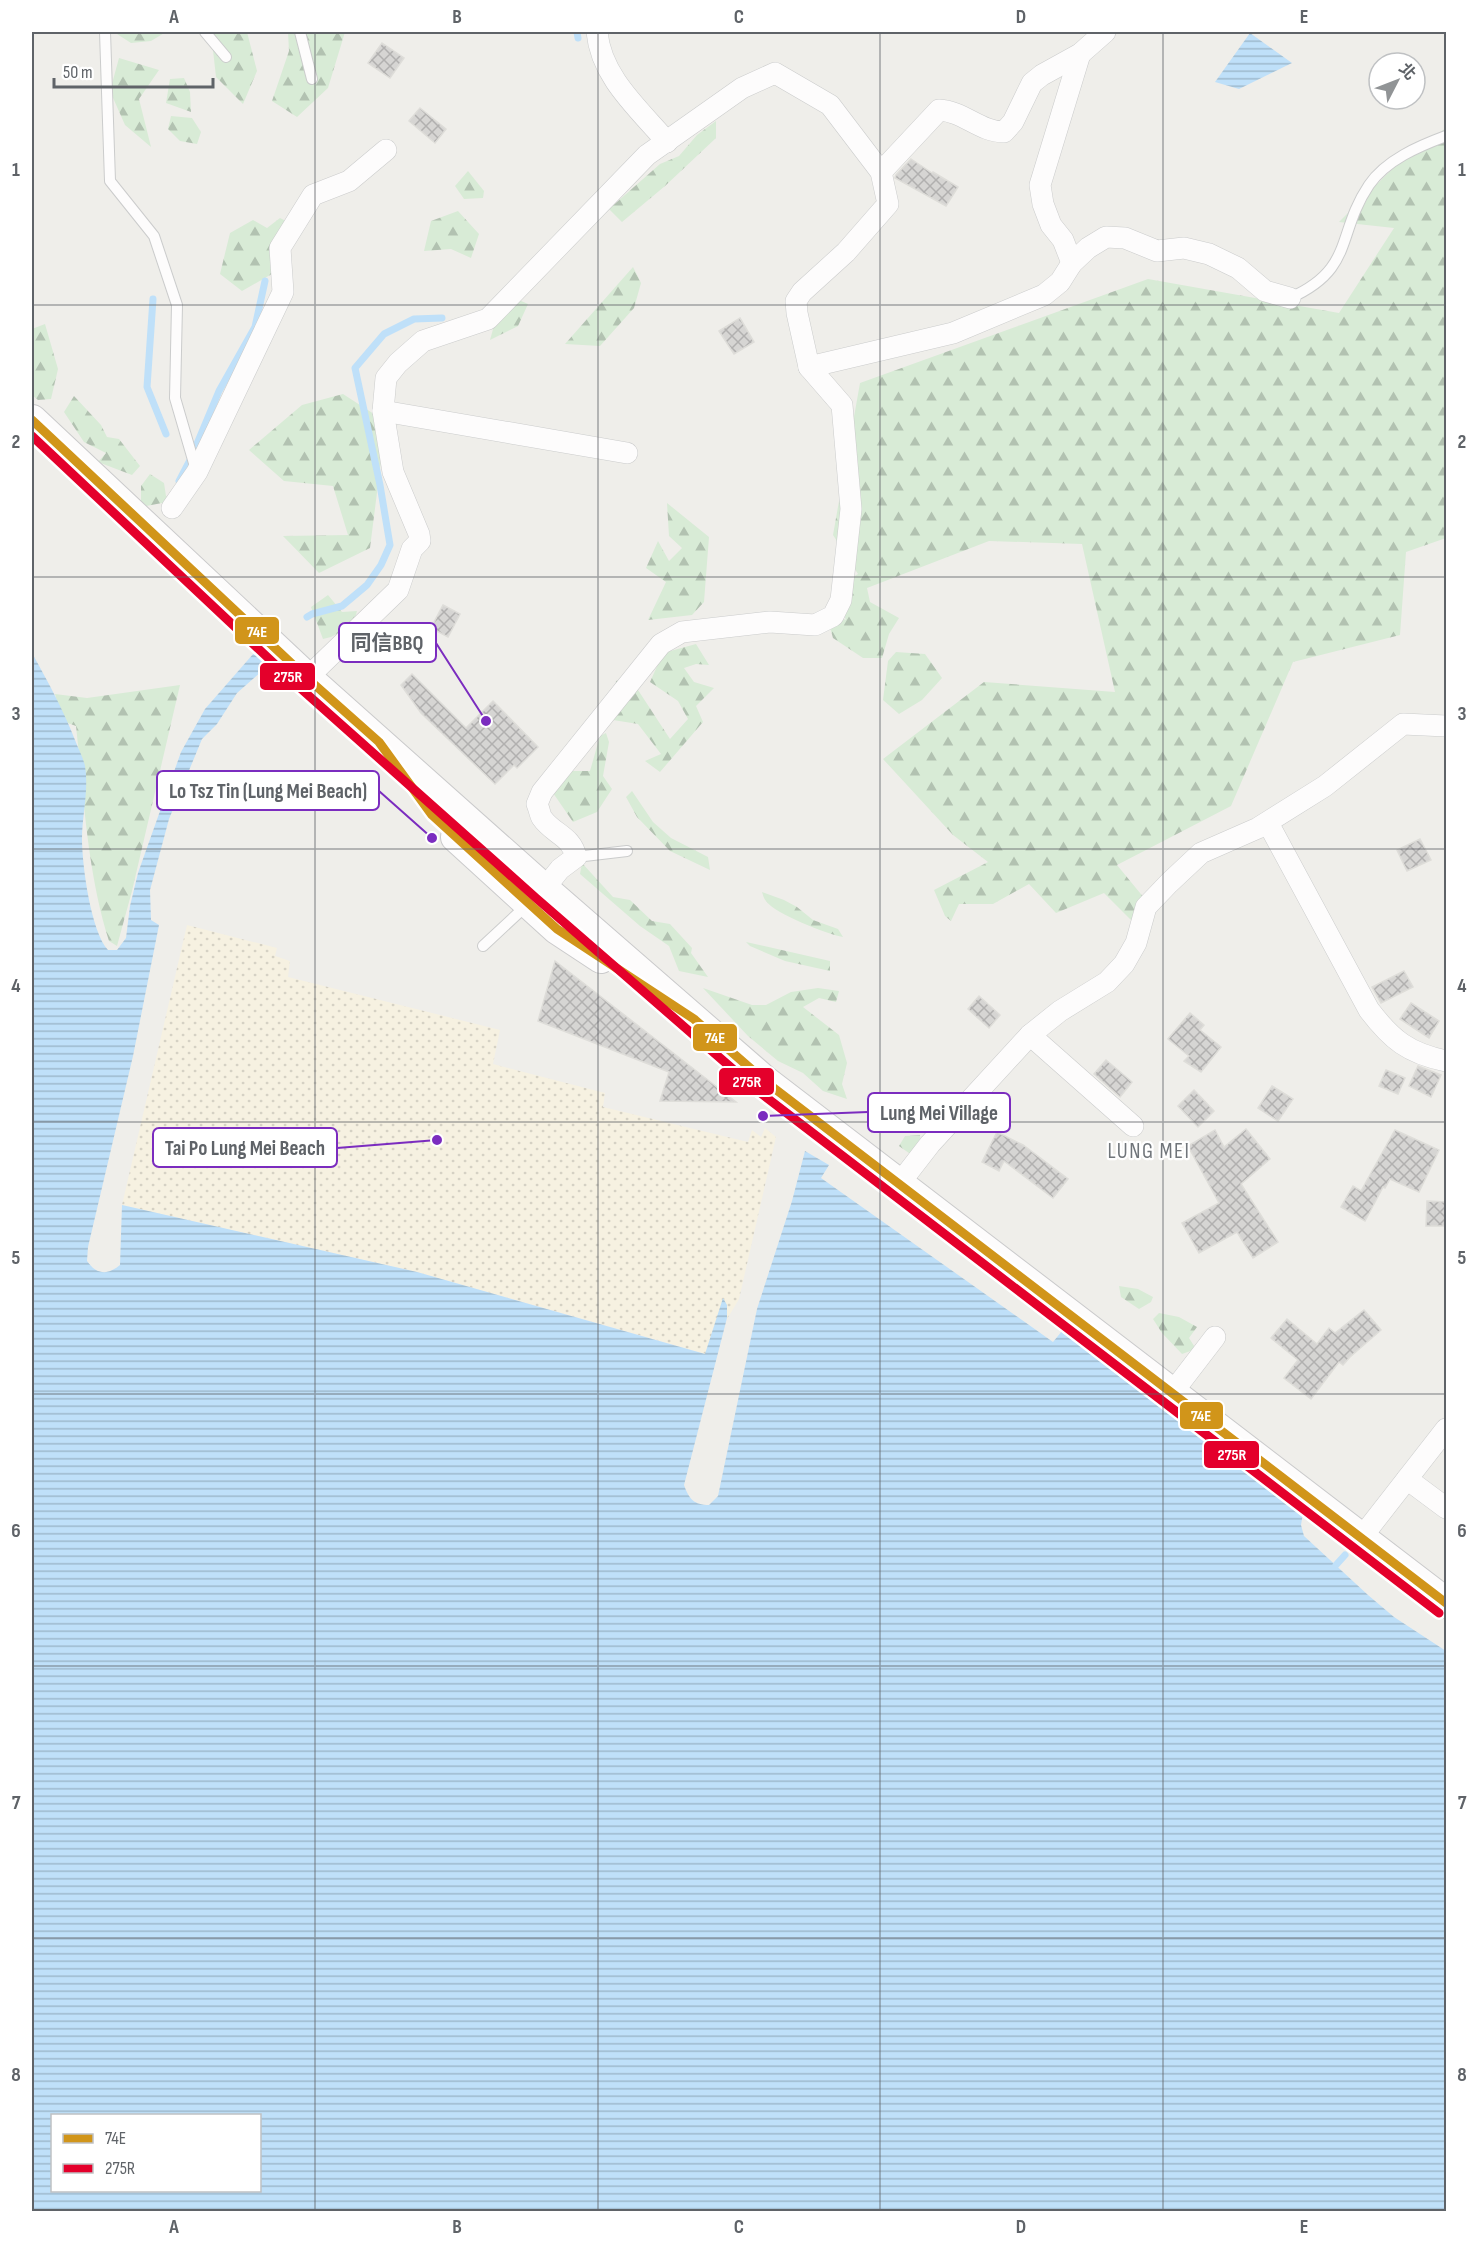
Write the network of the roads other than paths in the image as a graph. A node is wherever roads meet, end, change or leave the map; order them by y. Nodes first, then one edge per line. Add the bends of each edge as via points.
1 (105, 32) edge
2 (205, 32) edge
3 (300, 32) edge
4 (597, 32) edge
5 (1105, 32) edge
6 (1080, 54) junction
7 (226, 57) dead end
8 (312, 79) dead end
9 (1446, 136) edge
10 (667, 142) junction
11 (386, 150) dead end
12 (881, 172) junction
13 (1072, 263) junction
14 (1290, 298) joint
15 (809, 367) junction
16 (383, 411) junction
17 (32, 420) edge
18 (627, 453) dead end
19 (197, 472) junction
20 (162, 521) junction
21 (307, 678) junction
22 (1446, 726) edge
23 (1268, 823) junction
24 (627, 851) dead end
25 (576, 857) junction
26 (536, 896) junction
27 (483, 946) dead end
28 (1030, 1035) junction
29 (1446, 1061) edge
30 (1133, 1126) dead end
31 (899, 1184) junction
32 (1215, 1336) dead end
33 (1172, 1393) junction
34 (1446, 1429) edge
35 (1407, 1479) junction
36 (1446, 1508) edge
37 (1361, 1538) junction
38 (1446, 1603) edge

1 - 19 lane via 110,181 154,236 177,306 175,398
2 - 7 lane
3 - 8 lane
4 - 10 street via 609,74
5 - 6 street
6 - 12 street via 1032,83 1004,132 994,132 950,110 939,110
6 - 13 street via 1040,185 1042,204
9 - 14 lane via 1390,164 1370,185 1351,222 1342,253 1331,269 1310,290
10 - 12 street via 742,88 775,73 830,105
10 - 16 street via 646,155 488,319 423,341 398,363 386,378
11 - 19 street via 350,181 313,195 280,248 283,292
12 - 15 street via 888,204 796,301
13 - 14 street via 1106,237 1125,238 1157,251 1184,248 1209,254 1238,268 1265,291
13 - 15 street via 1060,282 1044,295 953,333
15 - 25 street via 842,405 851,509 838,608 833,616 814,625 770,622 682,632 661,644 542,792 537,804 542,818 568,840
16 - 18 street
16 - 21 street via 393,472 420,541 412,549 398,590
17 - 20 main road
19 - 20 street
20 - 21 main road
21 - 26 main road via 379,742
22 - 23 street via 1403,724 1325,786
23 - 28 street via 1201,853 1146,907 1136,943 1124,964 1107,982
23 - 29 street via 1369,1010 1402,1045
24 - 25 lane
25 - 26 street
26 - 27 lane
26 - 31 main road via 557,929 694,1019 766,1082
28 - 30 street
28 - 31 street via 930,1143
31 - 33 main road
32 - 33 street
33 - 37 main road
34 - 35 street
35 - 36 street
35 - 37 street
37 - 38 main road

